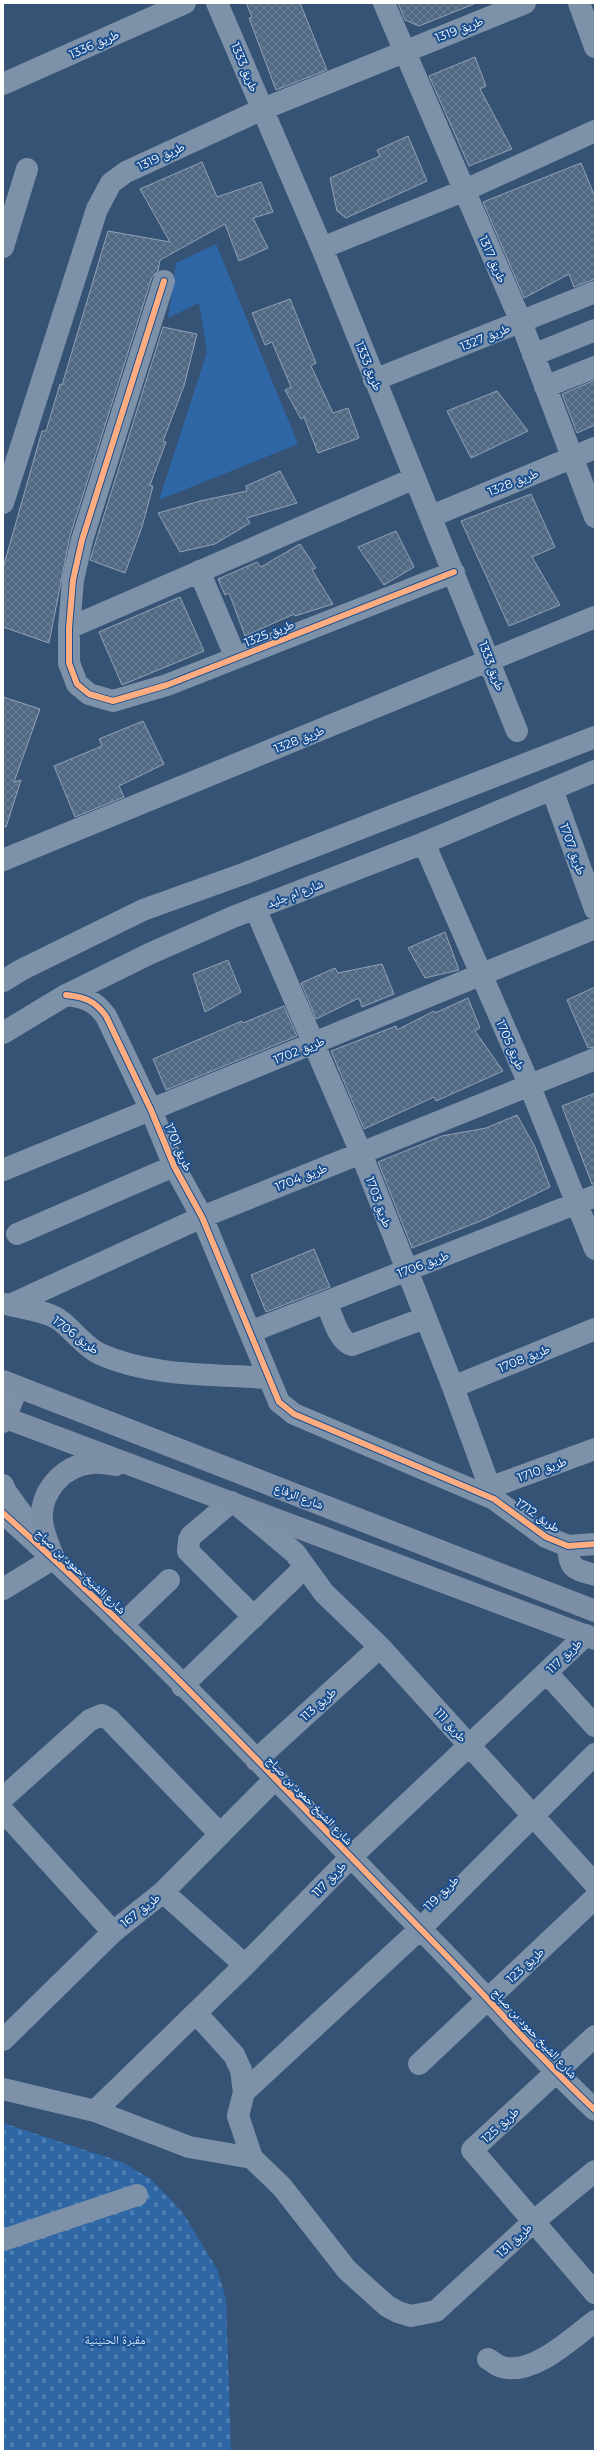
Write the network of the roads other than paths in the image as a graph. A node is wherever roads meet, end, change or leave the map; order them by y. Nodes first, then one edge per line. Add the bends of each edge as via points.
1 (185, 3) edge
2 (217, 3) edge
3 (384, 3) edge
4 (525, 3) edge
5 (576, 4) edge
6 (595, 47) edge
7 (404, 51) junction
8 (3, 84) edge
9 (263, 109) junction
10 (595, 131) edge
11 (27, 169) dead end
12 (463, 191) junction
13 (3, 247) edge
14 (322, 248) junction
15 (164, 281) dead end
16 (595, 292) edge
17 (521, 322) junction
18 (595, 330) edge
19 (533, 354) junction
20 (595, 367) edge
21 (374, 380) junction
22 (545, 387) junction
23 (12, 437) edge
24 (595, 448) edge
25 (572, 458) junction
26 (415, 478) junction
27 (3, 503) edge
28 (432, 516) junction
29 (595, 517) edge
30 (199, 571) junction
31 (454, 572) junction
32 (595, 617) edge
33 (69, 628) junction
34 (236, 658) junction
35 (490, 660) junction
36 (517, 731) dead end
37 (595, 737) edge
38 (595, 771) edge
39 (552, 789) junction
40 (424, 843) junction
41 (3, 860) edge
42 (255, 908) junction
43 (595, 909) edge
44 (595, 928) edge
45 (480, 976) junction
46 (3, 981) edge
47 (66, 995) junction
48 (3, 1033) edge
49 (314, 1044) junction
50 (595, 1059) edge
51 (529, 1084) junction
52 (151, 1110) junction
53 (360, 1153) junction
54 (174, 1166) junction
55 (3, 1170) edge
56 (586, 1200) edge
57 (202, 1217) junction
58 (17, 1234) dead end
59 (595, 1249) edge
60 (406, 1271) junction
61 (326, 1302) junction
62 (7, 1304) edge
63 (425, 1318) junction
64 (595, 1329) edge
65 (250, 1332) junction
66 (268, 1378) junction
67 (11, 1384) edge
68 (453, 1387) junction
69 (3, 1419) edge
70 (595, 1449) edge
71 (142, 1468) junction
72 (3, 1485) edge
73 (492, 1493) junction
74 (235, 1504) junction
75 (3, 1513) edge
76 (595, 1544) edge
77 (568, 1546) junction
78 (54, 1558) junction
79 (305, 1567) junction
80 (595, 1575) edge
81 (169, 1580) dead end
82 (3, 1589) edge
83 (595, 1611) edge
84 (254, 1617) junction
85 (122, 1625) junction
86 (590, 1637) edge
87 (380, 1647) junction
88 (547, 1673) junction
89 (182, 1686) junction
90 (595, 1726) edge
91 (471, 1746) junction
92 (595, 1754) edge
93 (256, 1760) junction
94 (275, 1779) junction
95 (3, 1798) edge
96 (3, 1811) edge
97 (534, 1816) junction
98 (220, 1834) junction
99 (351, 1857) junction
100 (595, 1884) edge
101 (163, 1892) junction
102 (595, 1898) edge
103 (420, 1929) junction
104 (114, 1932) junction
105 (245, 1965) junction
106 (489, 1999) junction
107 (196, 2013) junction
108 (595, 2036) edge
109 (3, 2040) edge
110 (419, 2064) dead end
111 (555, 2073) junction
112 (3, 2089) edge
113 (244, 2092) junction
114 (595, 2110) edge
115 (95, 2111) junction
116 (252, 2158) junction
117 (595, 2171) edge
118 (137, 2195) dead end
119 (533, 2222) junction
120 (3, 2240) edge
121 (595, 2293) edge
122 (595, 2321) edge
123 (488, 2359) dead end

1 - 8 street, طريق 1336
2 - 9 street, طريق 1333
3 - 7 street, طريق 1317
4 - 7 street, طريق 1319
5 - 6 street
7 - 9 street, طريق 1319
7 - 12 street, طريق 1317
9 - 14 street, طريق 1333
9 - 23 street, طريق 1319 via 126,172 111,183 97,209
10 - 12 street
11 - 13 street
12 - 14 street
12 - 17 street, طريق 1317
14 - 21 street, طريق 1333
15 - 33 street via 82,540 73,580
16 - 17 street, طريق 1327
17 - 19 street, طريق 1317
17 - 21 street, طريق 1327
18 - 19 street
19 - 22 street, طريق 1317
20 - 22 street
21 - 26 street, طريق 1333
22 - 25 street, طريق 1317
23 - 27 street, طريق 1319
24 - 25 street, طريق 1328
25 - 28 street, طريق 1328
25 - 29 street, طريق 1317
26 - 28 street, طريق 1333
26 - 30 street
28 - 31 street, طريق 1333
30 - 33 street
30 - 34 street
31 - 34 street, طريق 1325
31 - 35 street, طريق 1333
32 - 35 street, طريق 1328
33 - 34 street, طريق 1325 via 69,663 77,684 89,694 113,701 167,685
35 - 36 street, طريق 1333
35 - 41 street, طريق 1328
37 - 46 street via 243,874 143,910
38 - 39 street, شارع ام جليد
39 - 40 street, شارع ام جليد
39 - 43 street, طريق 1707
40 - 42 street, شارع ام جليد
40 - 45 street, طريق 1705
42 - 47 street, شارع ام جليد via 149,954
42 - 49 street, طريق 1703
44 - 45 street, طريق 1702
45 - 49 street, طريق 1702
45 - 51 street, طريق 1705
47 - 48 street, شارع ام جليد
47 - 52 street, طريق 1701 via 90,999 99,1006
49 - 52 street, طريق 1702
49 - 53 street, طريق 1703
50 - 51 street, طريق 1704
51 - 53 street, طريق 1704
51 - 56 street, طريق 1705
52 - 54 street, طريق 1701
52 - 55 street, طريق 1702
53 - 57 street, طريق 1704
53 - 60 street, طريق 1703
54 - 57 street, طريق 1701
54 - 58 street, طريق 1701
56 - 59 street, طريق 1705
56 - 60 street, طريق 1706
57 - 62 street, طريق 1704
57 - 65 street, طريق 1701
60 - 61 street, طريق 1706
60 - 63 street, طريق 1703
61 - 63 street via 342,1338 347,1344 352,1345
61 - 65 street, طريق 1706
62 - 66 street, طريق 1706 via 48,1313 99,1353 121,1362 169,1370
63 - 68 street, طريق 1703
64 - 68 street, طريق 1708
65 - 66 street, طريق 1701
66 - 73 street, طريق 1712 via 279,1402 294,1414
67 - 69 street
67 - 83 main road, شارع الرفاع
68 - 73 street, طريق 1703
69 - 71 main road
70 - 73 street, طريق 1710
71 - 74 main road
71 - 78 main road via 91,1463 65,1472 55,1482 47,1493 42,1520
72 - 78 street, شارع الشيخ حمود بن صباح
73 - 77 street, طريق 1712 via 546,1537
74 - 79 street, طريق 111 via 295,1553
74 - 84 street via 192,1536 188,1540 188,1551
74 - 86 main road
75 - 78 street, شارع الشيخ حمود بن صباح
76 - 77 street, طريق 1712
77 - 80 street via 571,1566
78 - 82 street
78 - 85 street, شارع الشيخ حمود بن صباح
79 - 84 street
79 - 87 street, طريق 111 via 324,1593
81 - 85 street
84 - 89 street
85 - 89 street, شارع الشيخ حمود بن صباح
86 - 88 street, طريق 117
87 - 91 street, طريق 111
87 - 93 street, طريق 113
88 - 90 street
88 - 91 street, طريق 117
89 - 93 street, شارع الشيخ حمود بن صباح
91 - 97 street, طريق 111
91 - 99 street, طريق 117
92 - 97 street, طريق 119
93 - 94 street, شارع الشيخ حمود بن صباح
94 - 98 street, طريق 167
94 - 99 street, شارع الشيخ حمود بن صباح
95 - 98 street via 90,1720 102,1715 109,1719
96 - 104 street
97 - 100 street, طريق 111
97 - 103 street, طريق 119
98 - 101 street, طريق 167
99 - 103 street, شارع الشيخ حمود بن صباح
99 - 105 street, طريق 117
101 - 104 street, طريق 167
101 - 105 street
102 - 106 street, طريق 123
103 - 106 street, شارع الشيخ حمود بن صباح
103 - 113 street, طريق 119
104 - 109 street, طريق 167
105 - 107 street, طريق 117
106 - 110 street, طريق 123
106 - 111 street, شارع الشيخ حمود بن صباح
107 - 113 street via 234,2055 241,2070
107 - 115 street, طريق 117
108 - 111 street, طريق 125
111 - 114 street, شارع الشيخ حمود بن صباح
111 - 119 street, طريق 125 via 472,2150
112 - 115 street
113 - 116 street via 238,2116
115 - 116 street via 189,2148
116 - 119 street, طريق 131 via 282,2187 347,2270 387,2306 411,2316 436,2311
117 - 119 street, طريق 131
118 - 120 street
119 - 121 street
122 - 123 street via 542,2360 516,2367 502,2367

